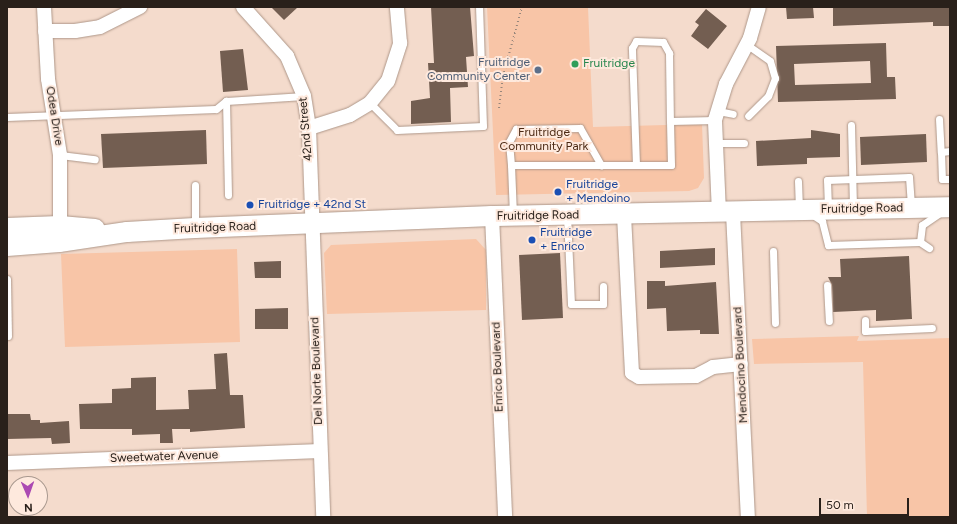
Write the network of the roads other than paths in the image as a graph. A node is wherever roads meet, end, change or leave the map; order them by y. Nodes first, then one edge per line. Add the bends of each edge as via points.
1 (44, 7) edge
2 (140, 7) edge
3 (243, 7) edge
4 (397, 7) edge
5 (479, 7) edge
6 (759, 7) edge
7 (45, 30) junction
8 (746, 44) junction
9 (304, 96) junction
10 (226, 101) junction
11 (370, 103) junction
12 (733, 114) dead end
13 (53, 116) junction
14 (717, 116) junction
15 (748, 116) dead end
16 (7, 117) edge
17 (940, 119) dead end
18 (670, 121) junction
19 (851, 125) dead end
20 (309, 128) junction
21 (718, 143) junction
22 (744, 143) dead end
23 (950, 151) edge
24 (941, 152) junction
25 (60, 155) junction
26 (95, 159) dead end
27 (511, 165) junction
28 (636, 165) junction
29 (601, 166) junction
30 (853, 179) junction
31 (950, 179) edge
32 (798, 181) dead end
33 (195, 185) dead end
34 (228, 196) dead end
35 (911, 208) junction
36 (950, 208) edge
37 (828, 210) junction
38 (853, 210) junction
39 (799, 211) junction
40 (726, 213) junction
41 (567, 215) junction
42 (624, 215) junction
43 (492, 216) junction
44 (513, 216) junction
45 (312, 224) junction
46 (60, 226) junction
47 (7, 228) edge
48 (195, 228) junction
49 (127, 232) junction
50 (920, 242) junction
51 (7, 246) edge
52 (929, 248) dead end
53 (773, 251) dead end
54 (7, 279) edge
55 (603, 286) dead end
56 (826, 286) dead end
57 (865, 320) dead end
58 (828, 321) dead end
59 (776, 323) dead end
60 (932, 328) dead end
61 (8, 336) dead end
62 (741, 364) junction
63 (320, 451) junction
64 (7, 463) edge
65 (323, 517) edge
66 (505, 517) edge
67 (748, 517) edge

1 - 7 street, Odea Drive
2 - 7 street via 100,27 75,31
3 - 9 street, 42nd Street via 288,56
4 - 11 street via 401,29 394,72
5 - 11 lane via 483,126 397,130
6 - 8 street, Mendocino Boulevard
7 - 13 street, Odea Drive
8 - 14 street, Mendocino Boulevard via 726,84
8 - 15 lane via 770,61 775,78 768,96
9 - 10 lane
9 - 20 street, 42nd Street
10 - 13 lane via 216,108
10 - 34 lane
11 - 20 street via 350,115
12 - 14 lane
13 - 16 lane
13 - 25 street, Odea Drive
14 - 18 lane
14 - 21 street, Mendocino Boulevard
17 - 24 lane
18 - 28 lane via 671,165
18 - 28 lane via 669,53 663,42 636,41 632,48
19 - 30 lane
20 - 45 street, 42nd Street
21 - 22 lane
21 - 40 street, Mendocino Boulevard
23 - 24 lane
24 - 31 lane via 942,179
25 - 26 lane
25 - 46 street, Odea Drive
27 - 29 lane
27 - 29 lane via 509,142 516,129 580,128
27 - 44 lane
28 - 29 lane
30 - 35 lane via 909,177
30 - 37 lane via 827,180
30 - 38 lane
32 - 39 lane
33 - 48 lane
35 - 36 main road, Fruitridge Road
35 - 38 main road, Fruitridge Road
36 - 50 lane via 922,225
37 - 38 main road, Fruitridge Road
37 - 39 main road, Fruitridge Road
39 - 40 main road, Fruitridge Road
39 - 50 lane via 816,216 822,221 828,245
40 - 42 main road, Fruitridge Road
40 - 62 street, Mendocino Boulevard
41 - 42 main road, Fruitridge Road
41 - 44 main road, Fruitridge Road
41 - 55 lane via 571,304 603,304
42 - 62 street via 632,373 639,377 696,376 713,367
43 - 44 main road, Fruitridge Road
43 - 45 main road, Fruitridge Road
43 - 66 street, Enrico Boulevard
45 - 48 main road, Fruitridge Road
45 - 63 street, Del Norte Boulevard
46 - 47 main road, Fruitridge Road
46 - 49 main road, Fruitridge Road
48 - 49 main road, Fruitridge Road
49 - 51 main road, Fruitridge Road via 59,242
50 - 52 lane
53 - 59 lane
54 - 61 lane
56 - 58 lane
57 - 60 lane via 865,331
62 - 67 street, Mendocino Boulevard
63 - 64 street, Sweetwater Avenue
63 - 65 street, Del Norte Boulevard

